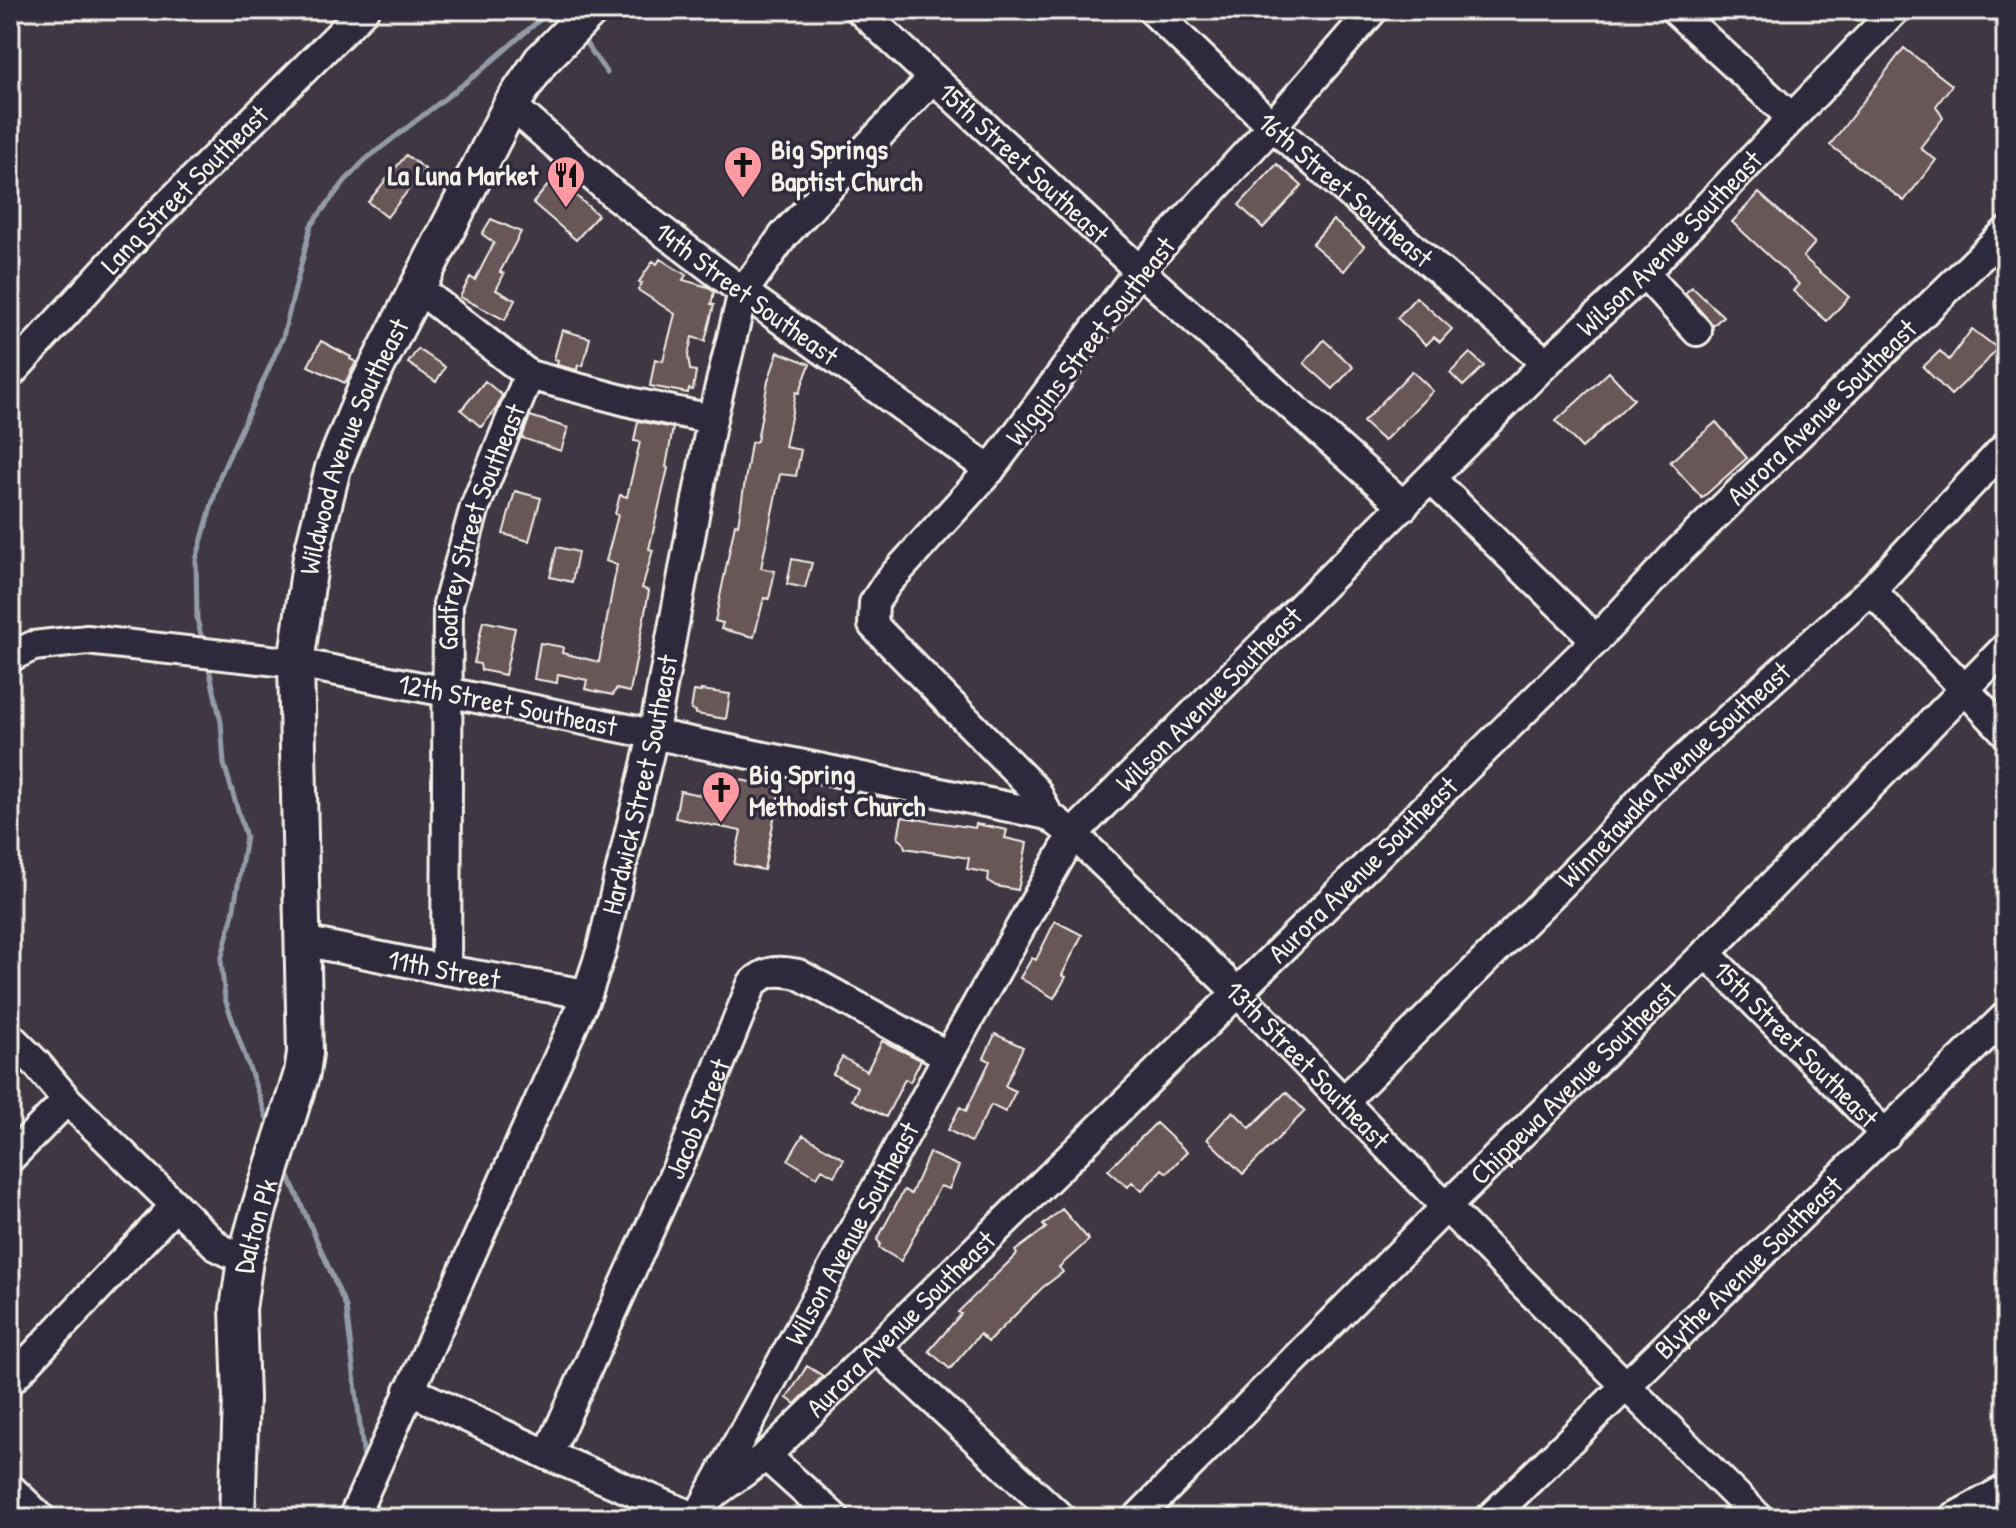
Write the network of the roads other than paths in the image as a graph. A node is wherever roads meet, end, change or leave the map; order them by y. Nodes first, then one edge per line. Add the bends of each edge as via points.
1 (364, 10) edge
2 (1152, 10) edge
3 (1373, 10) edge
4 (1675, 10) edge
5 (1895, 10) edge
6 (585, 12) edge
7 (878, 16) edge
8 (933, 78) junction
9 (511, 105) junction
10 (1792, 118) junction
11 (1272, 126) junction
12 (2006, 232) edge
13 (1139, 270) junction
14 (1644, 273) junction
15 (419, 289) junction
16 (743, 292) junction
17 (1697, 331) dead end
18 (1546, 363) junction
19 (10, 374) edge
20 (529, 375) junction
21 (712, 419) junction
22 (2006, 446) edge
23 (990, 470) junction
24 (1431, 479) junction
25 (1404, 506) junction
26 (1871, 590) junction
27 (874, 603) joint
28 (1596, 640) junction
29 (2006, 647) edge
30 (10, 657) edge
31 (296, 663) junction
32 (1964, 689) junction
33 (447, 692) junction
34 (2006, 733) edge
35 (653, 736) junction
36 (1048, 815) junction
37 (1073, 834) junction
38 (303, 941) junction
39 (1706, 953) junction
40 (446, 970) junction
41 (587, 994) junction
42 (1239, 994) junction
43 (2006, 1016) edge
44 (10, 1037) edge
45 (948, 1056) junction
46 (67, 1100) junction
47 (1343, 1102) junction
48 (1886, 1135) junction
49 (10, 1158) edge
50 (175, 1206) junction
51 (1446, 1207) junction
52 (245, 1260) junction
53 (877, 1348) junction
54 (10, 1381) edge
55 (1625, 1385) junction
56 (409, 1390) junction
57 (548, 1455) junction
58 (766, 1456) junction
59 (10, 1488) edge
60 (2006, 1489) edge
61 (700, 1511) edge
62 (41, 1518) edge
63 (237, 1518) edge
64 (353, 1518) edge
65 (835, 1518) edge
66 (1061, 1518) edge
67 (1137, 1518) edge
68 (1490, 1518) edge
69 (1759, 1518) edge
70 (1953, 1518) edge

1 - 19 street, Lang Street Southeast via 139,233
2 - 11 street, 16th Street Southeast
3 - 11 street, Wiggins Street Southeast
4 - 10 street
5 - 10 street, Wilson Avenue Southeast
6 - 9 main road, Wildwood Avenue Southeast
7 - 8 street, 15th Street Southeast
8 - 13 street, 15th Street Southeast
8 - 16 street, Hardwick Street Southeast via 784,235
9 - 15 main road, Wildwood Avenue Southeast
9 - 16 street, 14th Street Southeast via 612,193
10 - 14 street, Wilson Avenue Southeast
11 - 13 street, Wiggins Street Southeast
11 - 18 street, 16th Street Southeast
12 - 28 street, Aurora Avenue Southeast via 1678,552
13 - 23 street, Wiggins Street Southeast
13 - 25 street, 15th Street Southeast
14 - 17 street
14 - 18 street, Wilson Avenue Southeast
15 - 20 street
15 - 31 main road, Wildwood Avenue Southeast via 366,388 333,468 311,557
16 - 21 street, Hardwick Street Southeast
16 - 23 street, 14th Street Southeast
18 - 24 street, Wilson Avenue Southeast
20 - 21 street
20 - 33 street, Godfrey Street Southeast via 475,507 448,604
21 - 35 street, Hardwick Street Southeast
22 - 26 street, Winnetawaka Avenue Southeast
23 - 27 street, Wiggins Street Southeast
24 - 25 street, Wilson Avenue Southeast
24 - 28 street
25 - 37 street, Wilson Avenue Southeast
26 - 32 street
26 - 47 street, Winnetawaka Avenue Southeast via 1650,790
27 - 36 street, 13th Street Southeast via 873,625 1036,791
28 - 42 street, Aurora Avenue Southeast
29 - 32 street, Chippewa Avenue Southeast
30 - 31 street, 12th Street Southeast via 33,646 87,640
31 - 33 street, 12th Street Southeast
31 - 38 main road, Wildwood Avenue Southeast
32 - 34 street
32 - 39 street, Chippewa Avenue Southeast
33 - 35 street, 12th Street Southeast
33 - 40 street, Godfrey Street Southeast
35 - 36 street, 12th Street Southeast
35 - 41 street, Hardwick Street Southeast
36 - 37 street, 13th Street Southeast
37 - 42 street, 13th Street Southeast
37 - 45 street, Wilson Avenue Southeast
38 - 40 street, 11th Street
38 - 52 main road, Dalton Pk via 302,1073
39 - 48 street, 15th Street Southeast
39 - 51 street, Chippewa Avenue Southeast
40 - 41 street, 11th Street
41 - 56 street, Hardwick Street Southeast
42 - 47 street, 13th Street Southeast
42 - 53 street, Aurora Avenue Southeast
43 - 48 street, Blythe Avenue Southeast
44 - 46 street
45 - 57 street, Jacob Street via 798,974 762,974 752,984 683,1155
45 - 61 street, Wilson Avenue Southeast
46 - 49 street
46 - 50 street
47 - 51 street, 13th Street Southeast
48 - 55 street, Blythe Avenue Southeast
50 - 52 street via 218,1247
50 - 54 street
51 - 55 street, 13th Street Southeast
51 - 67 street, Chippewa Avenue Southeast
52 - 63 main road, Dalton Pk via 238,1309
53 - 58 street, Aurora Avenue Southeast
53 - 66 street
55 - 68 street, Blythe Avenue Southeast
55 - 69 street, 13th Street Southeast
56 - 57 street
56 - 64 street, Hardwick Street Southeast
57 - 61 street
58 - 61 street, Aurora Avenue Southeast
58 - 65 street
59 - 62 street
60 - 70 street

